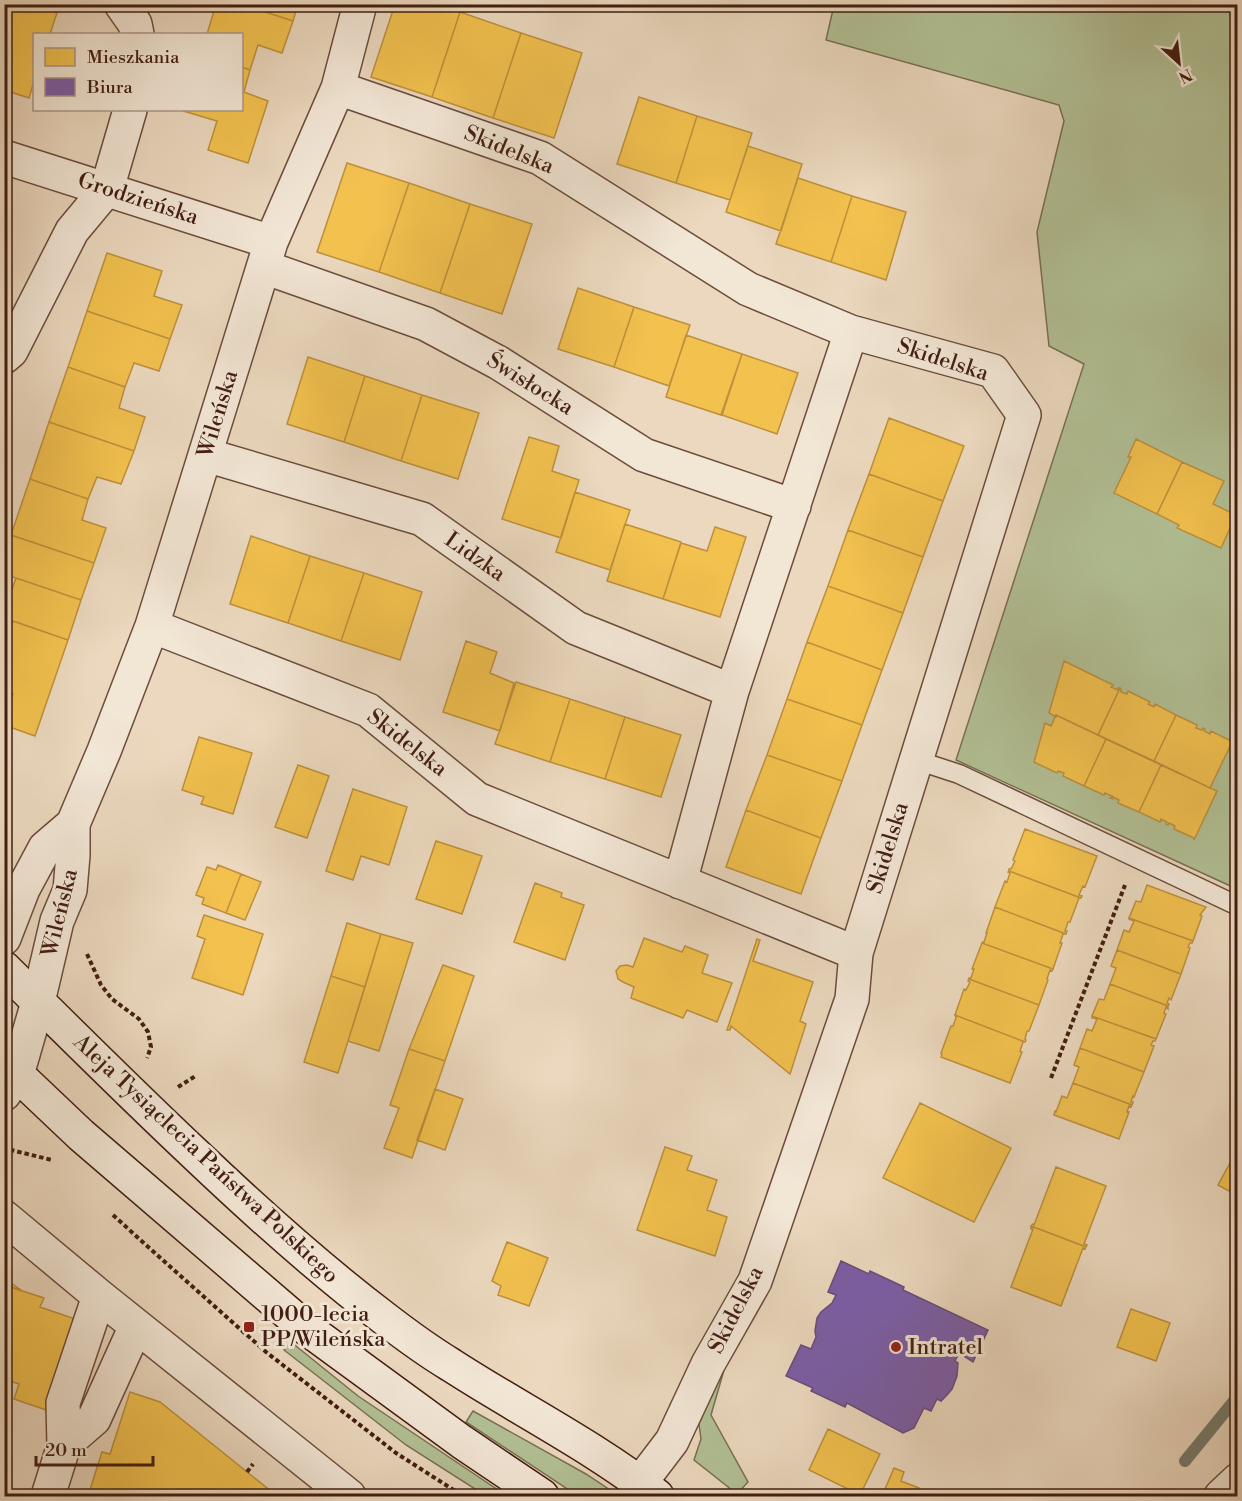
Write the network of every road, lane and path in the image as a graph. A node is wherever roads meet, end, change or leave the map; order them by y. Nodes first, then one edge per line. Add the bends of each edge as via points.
1 (121, 4) edge
2 (360, 4) edge
3 (137, 33) edge
4 (338, 88) junction
5 (130, 111) edge
6 (4, 157) edge
7 (107, 189) junction
8 (267, 254) junction
9 (851, 332) junction
10 (4, 357) edge
11 (206, 455) junction
12 (794, 506) junction
13 (152, 626) junction
14 (732, 691) junction
15 (916, 760) junction
16 (73, 824) junction
17 (1135, 858) junction
18 (680, 882) junction
19 (1238, 906) edge
20 (57, 921) junction
21 (4, 938) edge
22 (856, 953) junction
23 (4, 968) edge
24 (38, 1002) junction
25 (146, 1063) dead end
26 (198, 1075) dead end
27 (9, 1077) edge
28 (1051, 1078) dead end
29 (174, 1089) dead end
30 (4, 1145) edge
31 (55, 1161) dead end
32 (106, 1208) dead end
33 (4, 1217) edge
34 (99, 1296) junction
35 (136, 1326) junction
36 (64, 1445) junction
37 (253, 1465) dead end
38 (247, 1472) dead end
39 (1238, 1480) edge
40 (649, 1490) edge
41 (48, 1497) edge
42 (349, 1497) edge
43 (463, 1497) edge
44 (542, 1497) edge
45 (1221, 1497) edge

1 - 3 street
2 - 4 street, Wileńska
4 - 8 street, Wileńska
4 - 9 street, Skidelska via 540,158 748,289
5 - 7 street
6 - 7 street, Grodzieńska
7 - 8 street, Grodzieńska
7 - 10 street via 72,231 11,351
8 - 11 street, Wileńska
8 - 12 street, Świsłocka via 426,324 499,363 644,455
9 - 12 street
9 - 15 street, Skidelska via 993,371 1024,415
11 - 13 street, Wileńska
11 - 14 street, Lidzka via 422,519 576,628
12 - 14 street
13 - 16 street, Wileńska
13 - 18 street, Skidelska via 368,710 477,799
14 - 18 street
15 - 17 lane via 959,774
15 - 22 street, Skidelska
16 - 20 street, Wileńska via 70,890
16 - 21 street, Wileńska via 45,848 23,889
17 - 19 lane
17 - 28 path
18 - 22 street, Skidelska
20 - 24 street, Wileńska
20 - 25 path via 84,947 101,985 112,999 139,1018 148,1032 151,1047
22 - 40 street, Skidelska via 852,999 755,1281 708,1364
23 - 24 street, Aleja Tysiąclecia Państwa Polskiego
24 - 27 street, Wileńska
24 - 40 street, Aleja Tysiąclecia Państwa Polskiego via 128,1091 334,1281 451,1365
26 - 29 path
27 - 44 street via 302,1325
30 - 31 path
32 - 43 path via 266,1352 396,1453
33 - 34 street
34 - 35 street
34 - 36 street via 63,1404
35 - 36 street via 94,1419
35 - 42 street
36 - 41 street
37 - 38 path
39 - 45 street

